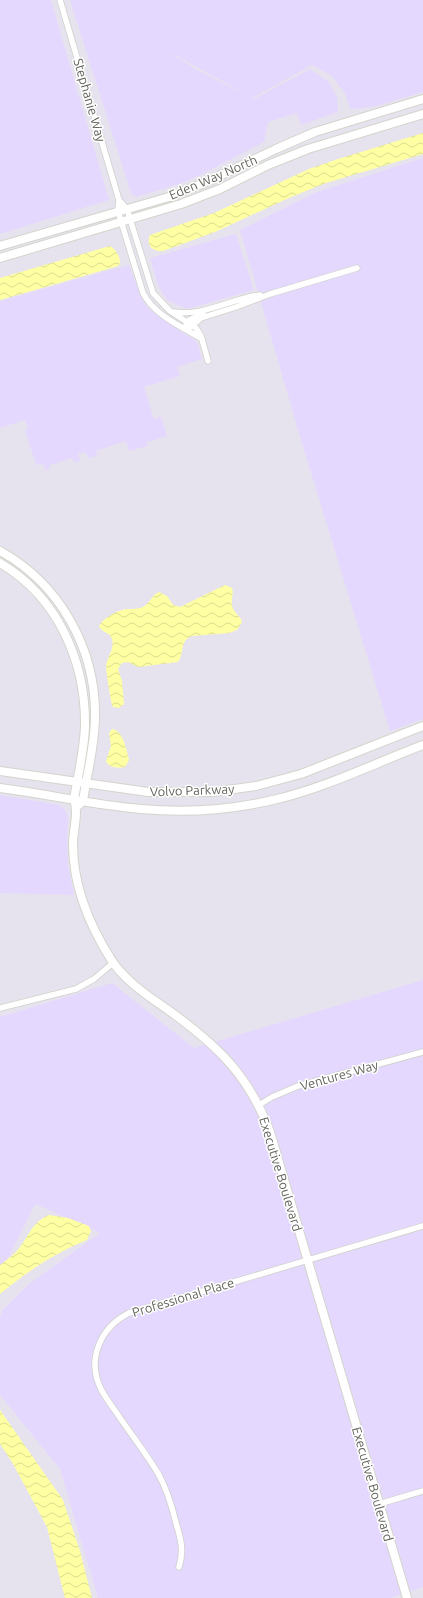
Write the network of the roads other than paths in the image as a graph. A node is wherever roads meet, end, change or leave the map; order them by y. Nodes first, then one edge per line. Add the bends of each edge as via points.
1 (60, 0) edge
2 (423, 99) edge
3 (423, 114) edge
4 (119, 200) junction
5 (127, 209) junction
6 (118, 211) junction
7 (130, 220) junction
8 (121, 222) junction
9 (0, 246) edge
10 (0, 258) edge
11 (357, 268) dead end
12 (270, 294) junction
13 (231, 302) junction
14 (170, 311) junction
15 (188, 326) junction
16 (208, 361) dead end
17 (0, 551) edge
18 (0, 563) edge
19 (423, 726) edge
20 (423, 745) edge
21 (0, 770) edge
22 (77, 782) junction
23 (86, 783) junction
24 (0, 788) edge
25 (83, 801) junction
26 (76, 803) junction
27 (113, 963) junction
28 (0, 1008) edge
29 (423, 1052) edge
30 (259, 1105) junction
31 (423, 1226) edge
32 (308, 1260) junction
33 (423, 1491) edge
34 (379, 1504) junction
35 (179, 1567) dead end
36 (407, 1598) edge

1 - 4 street, Stephanie Way
2 - 5 street, Eden Way North via 314,132 209,181
3 - 7 street, Eden Way North via 308,149 200,197
4 - 5 street, Stephanie Way
4 - 6 street, Stephanie Way
5 - 6 street, Eden Way North
5 - 7 street, Stephanie Way
6 - 8 street, Stephanie Way
6 - 9 street, Eden Way North
7 - 8 street, Eden Way North
7 - 14 street, Stephanie Way via 151,288 158,300
8 - 10 street, Eden Way North
8 - 15 street, Stephanie Way via 146,298 159,313
11 - 12 street
12 - 13 street
12 - 15 street via 201,318
13 - 14 street via 194,313
13 - 15 street via 194,317
14 - 15 street, Stephanie Way
15 - 16 street, Stephanie Way via 199,332
17 - 23 street via 29,571 53,596 71,622 85,652 93,685 95,717
18 - 22 street, Executive Boulevard via 20,577 39,596 61,625 75,656 83,688 85,720
19 - 23 street, Volvo Parkway via 302,774 241,788 213,792 169,793 126,790
20 - 25 street, Volvo Parkway via 314,788 251,805 207,810 163,810
21 - 22 street, Volvo Parkway
22 - 23 street, Volvo Parkway
22 - 26 street, Executive Boulevard
23 - 25 street
24 - 26 street, Volvo Parkway
25 - 26 street, Volvo Parkway
26 - 27 street, Executive Boulevard via 73,846 78,889 88,918
27 - 28 street via 94,979 76,989
27 - 30 street, Executive Boulevard via 132,982 195,1029 227,1058
29 - 30 street, Ventures Way via 298,1086
30 - 32 street, Executive Boulevard via 270,1132
31 - 32 street, Professional Place
32 - 34 street, Executive Boulevard
32 - 35 street, Professional Place via 129,1313 109,1327 100,1341 95,1367 97,1379 106,1397 158,1473 167,1493 182,1542
33 - 34 street
34 - 36 street, Executive Boulevard

